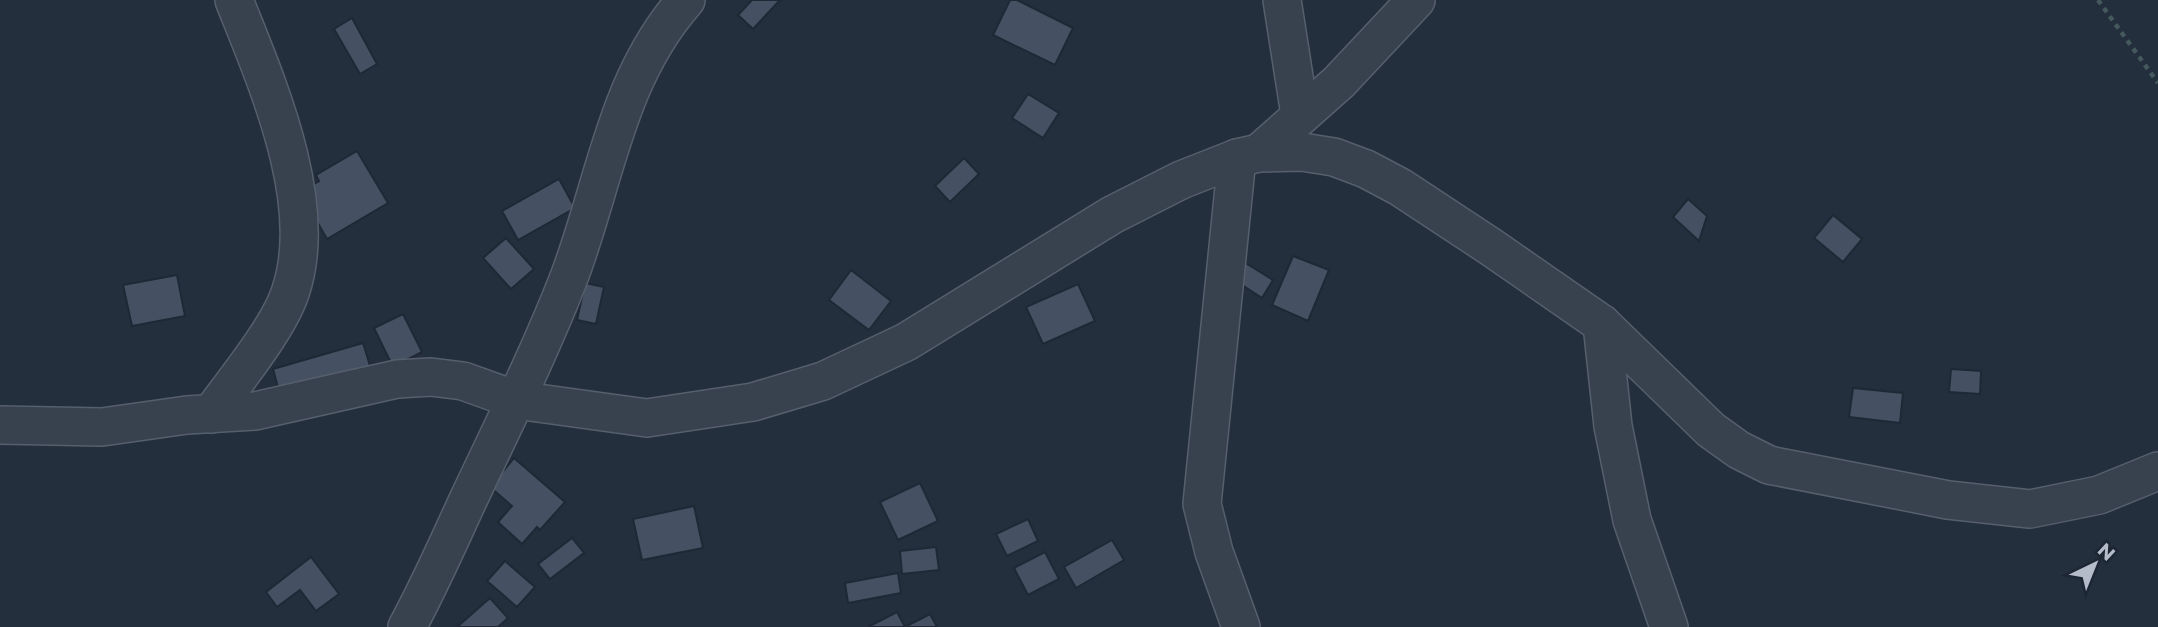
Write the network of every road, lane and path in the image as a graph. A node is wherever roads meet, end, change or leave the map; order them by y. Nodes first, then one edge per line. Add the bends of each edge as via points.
1 (234, 0) edge
2 (686, 0) edge
3 (1282, 0) edge
4 (1416, 0) edge
5 (2098, 0) edge
6 (2158, 83) edge
7 (1300, 115) junction
8 (1248, 155) junction
9 (1602, 324) junction
10 (516, 400) junction
11 (211, 414) junction
12 (0, 425) edge
13 (2158, 471) edge
14 (407, 627) edge
15 (1241, 627) edge
16 (1670, 627) edge

1 - 11 street via 279,115 300,237 298,268 289,297
2 - 10 street via 636,71 568,279
3 - 7 street
4 - 7 street via 1339,82
5 - 6 path
7 - 8 street
8 - 9 street via 1303,152 1366,169 1412,194
8 - 10 street via 1181,180 1112,215 906,342 823,381 753,402 647,418
8 - 15 street via 1202,504
9 - 13 street via 1712,430 1769,465 1948,500 2030,509 2099,495
9 - 16 street via 1613,426 1632,520
10 - 11 street via 463,381 431,377 385,382 255,411
10 - 14 street
11 - 12 street via 102,427

